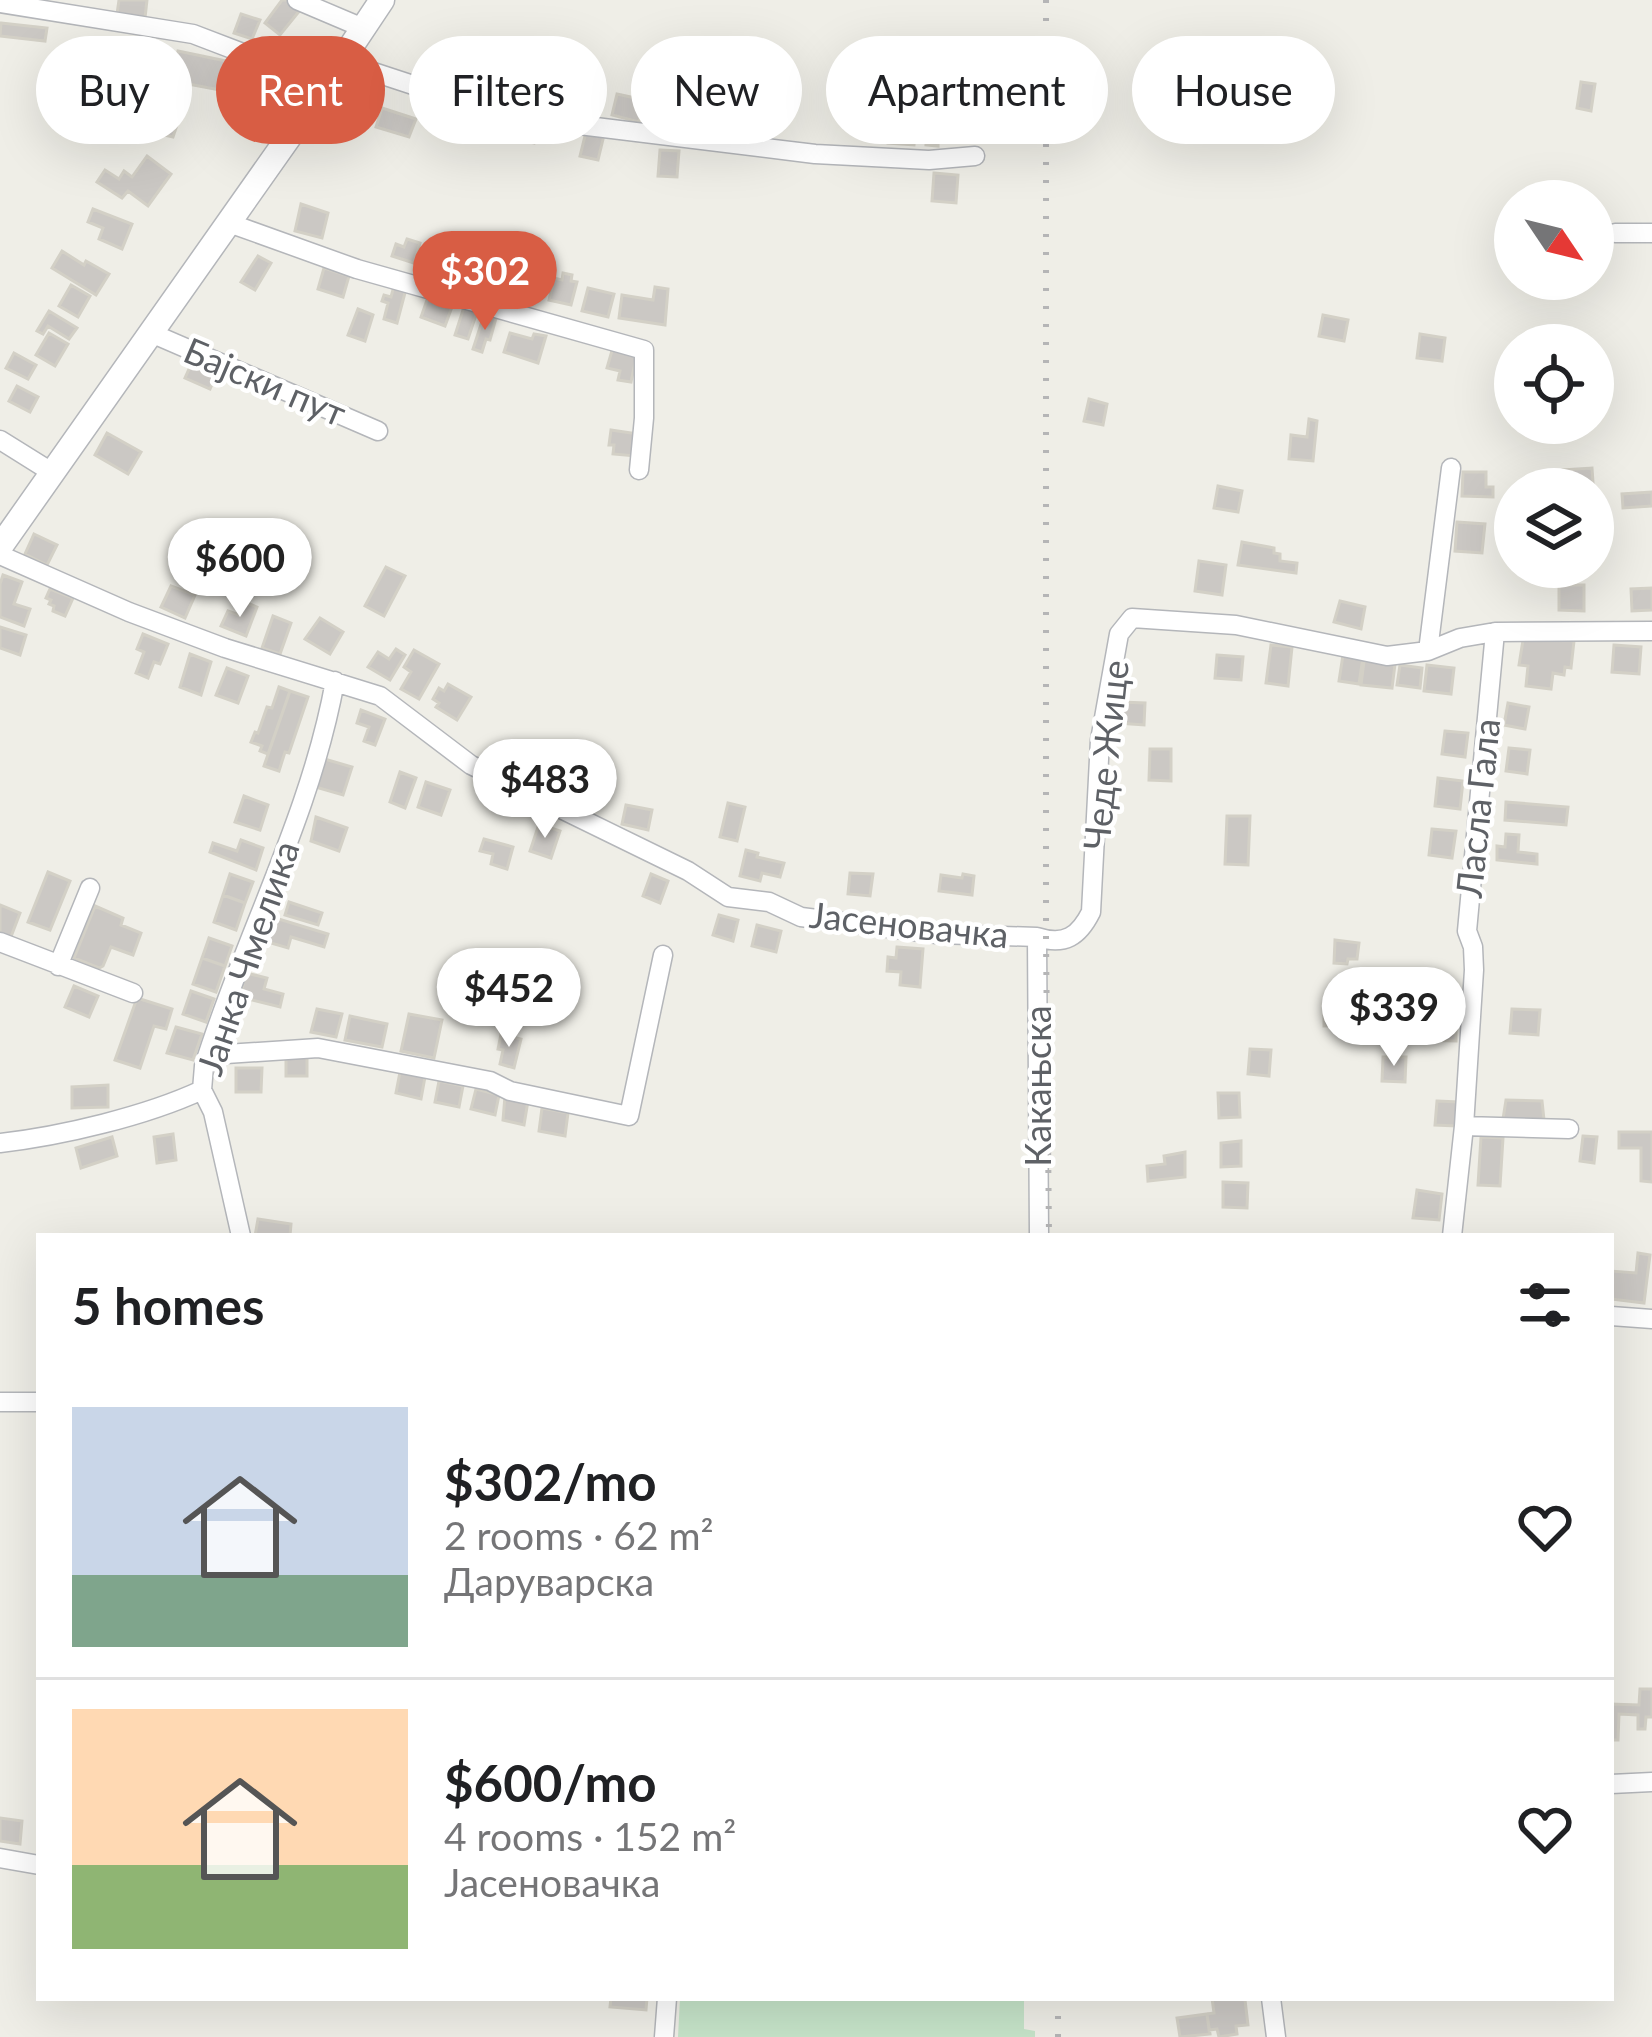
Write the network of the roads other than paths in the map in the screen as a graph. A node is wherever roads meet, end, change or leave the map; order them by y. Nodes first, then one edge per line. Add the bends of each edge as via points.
1 (297, 0) edge
2 (382, 0) edge
3 (0, 3) edge
4 (363, 28) junction
5 (357, 36) edge
6 (216, 43) edge
7 (385, 76) edge
8 (285, 144) edge
9 (975, 156) dead end
10 (229, 223) junction
11 (1615, 232) dead end
12 (1652, 233) edge
13 (151, 333) junction
14 (378, 431) dead end
15 (0, 440) edge
16 (1451, 468) dead end
17 (639, 470) dead end
18 (52, 473) junction
19 (0, 551) edge
20 (1496, 632) junction
21 (1652, 632) edge
22 (1427, 651) junction
23 (335, 681) junction
24 (90, 888) dead end
25 (1037, 937) junction
26 (0, 942) edge
27 (662, 955) dead end
28 (58, 966) junction
29 (133, 993) dead end
30 (639, 1062) junction
31 (204, 1066) junction
32 (660, 1067) dead end
33 (202, 1090) junction
34 (1464, 1126) junction
35 (1569, 1129) dead end
36 (0, 1143) edge
37 (240, 1233) edge
38 (1039, 1233) edge
39 (1452, 1233) edge
40 (1614, 1316) edge
41 (1652, 1318) edge
42 (0, 1402) edge
43 (36, 1402) edge
44 (1652, 1782) edge
45 (1614, 1784) edge
46 (0, 1858) edge
47 (36, 1864) edge
48 (667, 2001) edge
49 (1271, 2001) edge
50 (664, 2037) edge
51 (1276, 2037) edge

1 - 4 street
2 - 4 street, Бајски пут
3 - 6 street
4 - 5 street, Бајски пут
7 - 9 street via 563,123 815,154
8 - 10 street, Бајски пут
10 - 13 street, Бајски пут
10 - 17 street via 357,269 644,350
11 - 12 street
13 - 14 street, Бајски пут
13 - 18 street, Бајски пут
15 - 18 street
16 - 22 street
18 - 19 street, Бајски пут
19 - 23 street, Јасеновачка via 129,612
20 - 21 street, Чеде Жице
20 - 22 street, Чеде Жице
20 - 34 street, Ласла Гала via 1467,931 1474,970
22 - 25 street, Чеде Жице via 1387,656 1236,625 1132,618 1119,634 1100,740 1091,912 1072,936
23 - 25 street, Јасеновачка via 380,696 471,765 728,897 769,902 801,917
23 - 31 street, Јанка Чмелика via 305,796
24 - 28 street
25 - 38 street, Какањска
26 - 28 street
27 - 30 street
28 - 29 street
30 - 31 street via 629,1116 318,1048 226,1054
30 - 32 street
31 - 33 street, Јанка Чмелика
33 - 36 street
33 - 37 street, Јанка Чмелика
34 - 35 street
34 - 39 street, Ласла Гала
40 - 41 street
42 - 43 street
44 - 45 street
46 - 47 street
48 - 50 street
49 - 51 street

